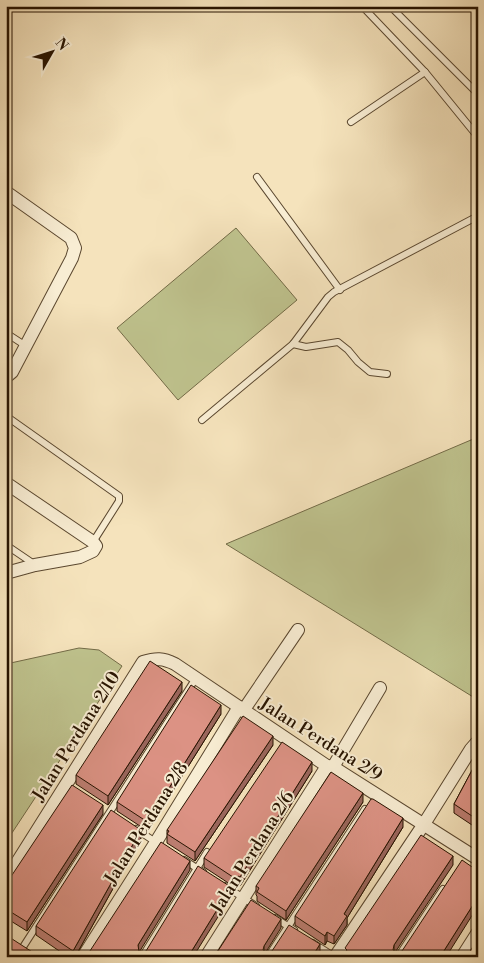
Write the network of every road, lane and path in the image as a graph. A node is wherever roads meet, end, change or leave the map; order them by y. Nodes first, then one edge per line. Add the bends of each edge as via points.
1 (362, 6) edge
2 (390, 6) edge
3 (425, 72) junction
4 (478, 94) edge
5 (351, 122) dead end
6 (478, 137) edge
7 (257, 177) dead end
8 (6, 192) edge
9 (478, 216) edge
10 (340, 290) junction
11 (6, 333) edge
12 (293, 344) junction
13 (26, 346) junction
14 (387, 374) dead end
15 (6, 377) edge
16 (6, 416) edge
17 (202, 420) dead end
18 (6, 483) edge
19 (93, 542) junction
20 (6, 545) edge
21 (35, 565) junction
22 (6, 573) edge
23 (298, 630) dead end
24 (143, 662) joint
25 (196, 678) junction
26 (380, 688) dead end
27 (241, 709) junction
28 (478, 741) edge
29 (330, 767) junction
30 (375, 793) junction
31 (102, 808) edge
32 (110, 812) junction
33 (117, 817) edge
34 (424, 824) junction
35 (133, 827) edge
36 (213, 844) edge
37 (160, 845) junction
38 (469, 857) edge
39 (180, 858) edge
40 (197, 868) junction
41 (212, 878) edge
42 (6, 880) edge
43 (220, 883) edge
44 (446, 884) edge
45 (243, 898) junction
46 (287, 926) junction
47 (478, 932) edge
48 (12, 940) edge
49 (27, 950) joint
50 (83, 957) edge
51 (142, 957) edge
52 (206, 957) edge
53 (268, 957) edge
54 (335, 957) edge
55 (398, 957) edge
56 (462, 957) edge

1 - 3 lane
2 - 4 lane
3 - 5 lane
3 - 6 lane
7 - 10 lane
8 - 13 street via 71,238 75,248
9 - 10 lane
10 - 12 lane via 328,297
11 - 13 lane
12 - 14 lane via 306,347 338,342 370,372
12 - 17 lane
13 - 15 street
16 - 19 lane via 119,496 119,502
18 - 19 street
19 - 21 street via 96,546 93,551 80,557
20 - 21 lane
21 - 22 street
23 - 27 street, Jalan Perdana 2/8
24 - 25 street, Jalan Perdana 2/9 via 165,659
24 - 42 street, Jalan Perdana 2/10 via 70,787
25 - 27 street, Jalan Perdana 2/9
25 - 32 lane
26 - 29 street, Jalan Perdana 2/6
27 - 29 street, Jalan Perdana 2/9 via 282,741
27 - 37 street, Jalan Perdana 2/8
28 - 34 street
29 - 30 street, Jalan Perdana 2/9
29 - 45 street, Jalan Perdana 2/6
30 - 34 street, Jalan Perdana 2/9
30 - 46 lane
31 - 32 lane
32 - 33 lane
32 - 49 lane
34 - 38 street, Jalan Perdana 2/9
34 - 54 street
35 - 37 lane
36 - 40 lane
37 - 50 street, Jalan Perdana 2/8
39 - 40 lane
40 - 41 lane
40 - 51 lane
43 - 45 lane
44 - 55 lane
45 - 46 lane
45 - 52 street, Jalan Perdana 2/6
46 - 53 lane
46 - 54 lane
47 - 56 street
48 - 49 street

